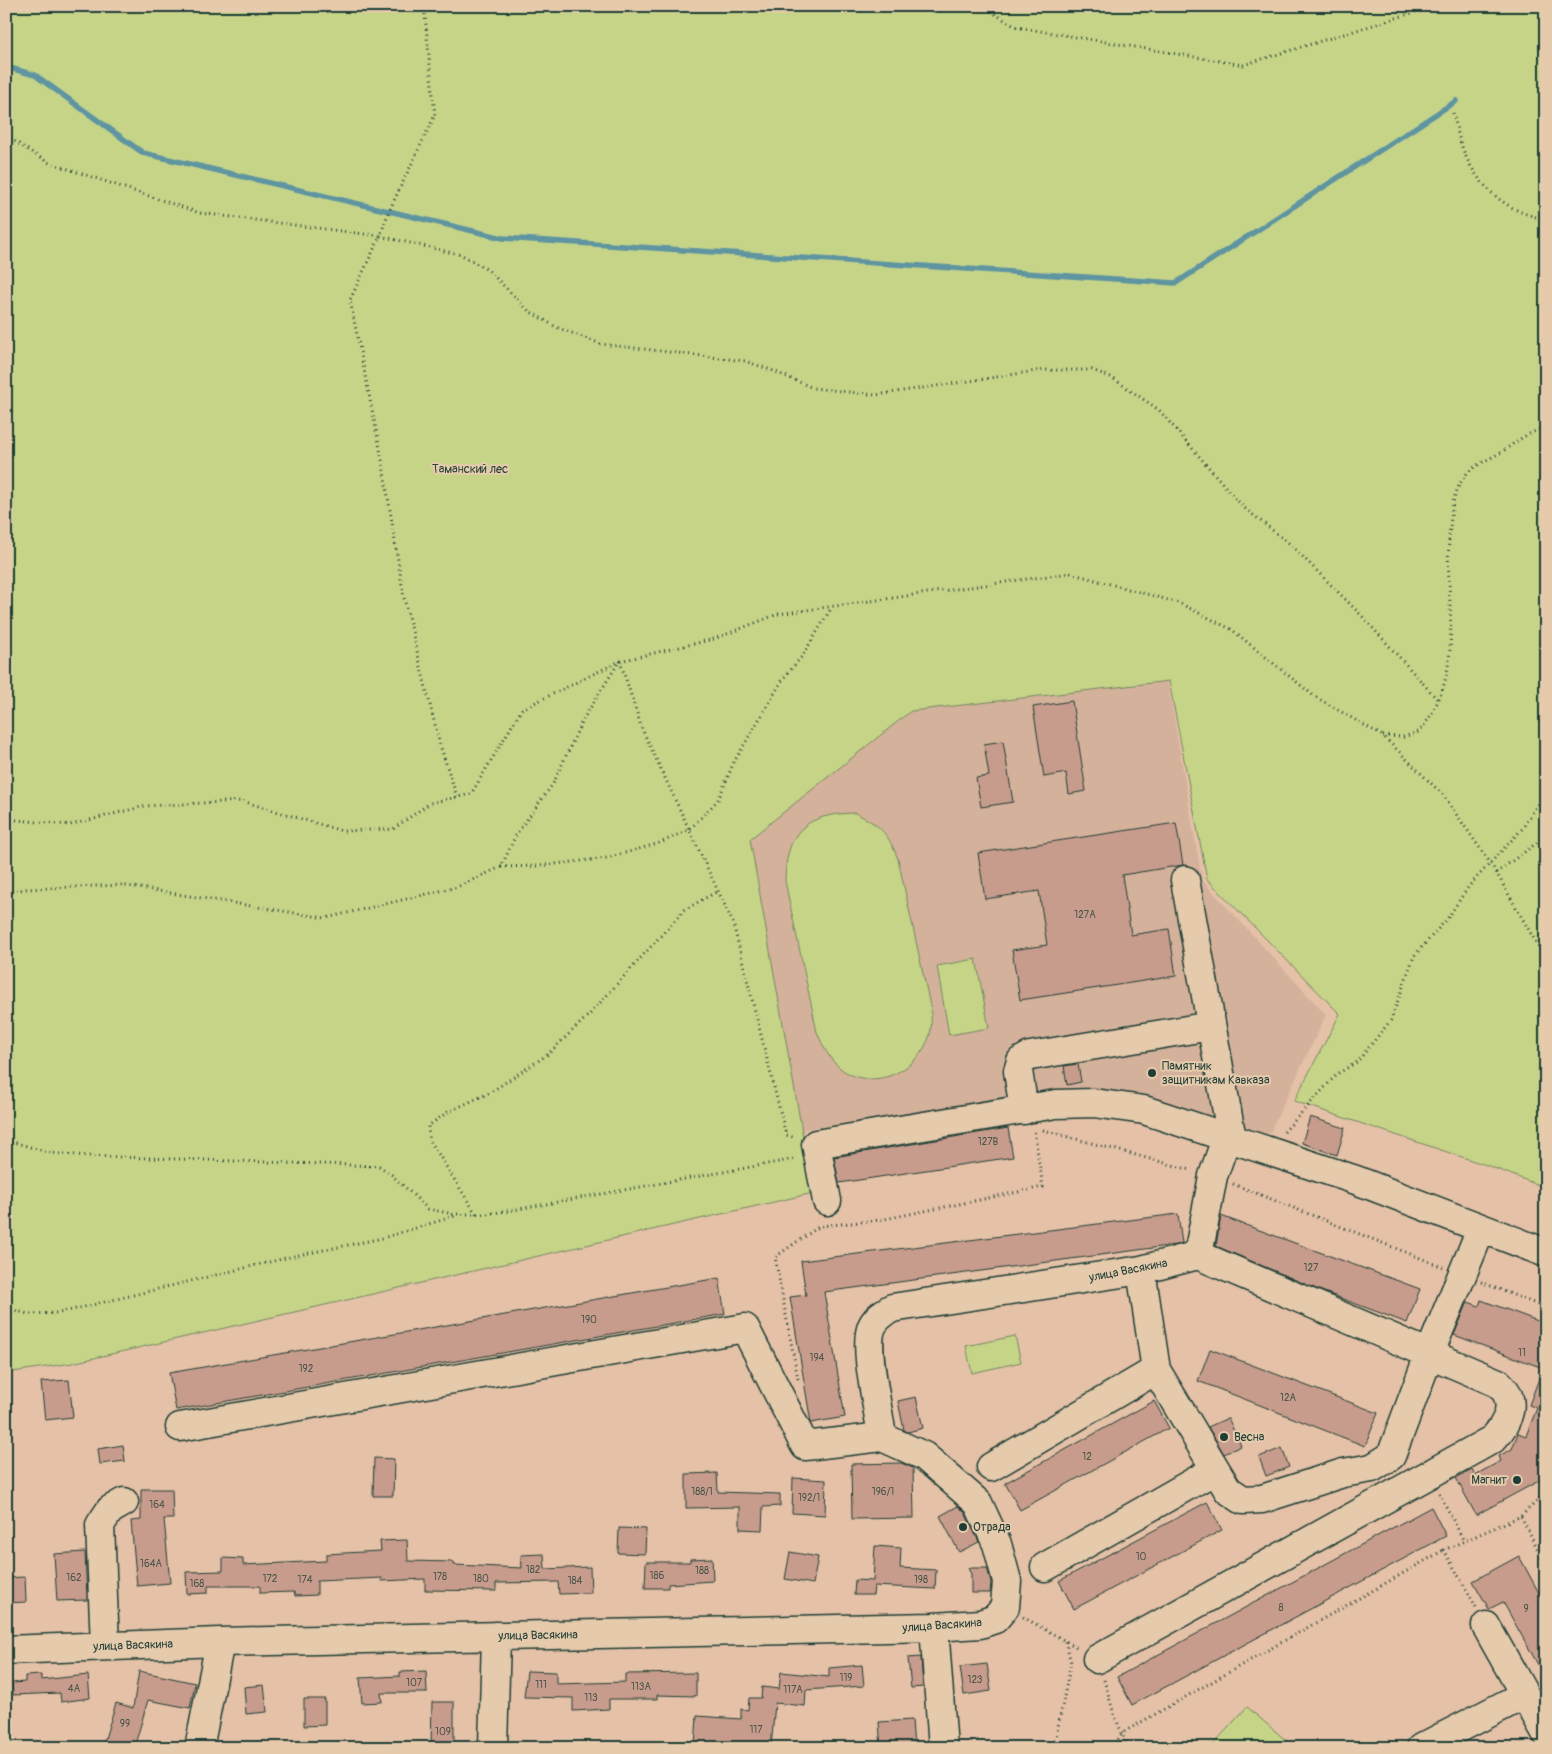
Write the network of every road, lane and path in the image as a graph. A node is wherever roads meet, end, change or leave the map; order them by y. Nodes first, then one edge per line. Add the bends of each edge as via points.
1 (424, 6) edge
2 (982, 6) edge
3 (1412, 6) edge
4 (1502, 6) edge
5 (1412, 13) junction
6 (1453, 113) dead end
7 (6, 136) edge
8 (1546, 219) edge
9 (380, 236) junction
10 (1546, 428) edge
11 (832, 606) junction
12 (620, 661) junction
13 (1438, 701) junction
14 (1382, 736) junction
15 (1546, 791) edge
16 (457, 797) junction
17 (6, 819) edge
18 (690, 829) junction
19 (1546, 836) edge
20 (1490, 864) junction
21 (502, 867) junction
22 (1496, 873) junction
23 (1185, 880) dead end
24 (718, 891) junction
25 (6, 892) edge
26 (1546, 960) edge
27 (1211, 1026) junction
28 (1024, 1110) junction
29 (1229, 1139) junction
30 (6, 1140) edge
31 (817, 1148) junction
32 (1268, 1152) junction
33 (1213, 1176) junction
34 (827, 1201) dead end
35 (460, 1214) junction
36 (477, 1214) junction
37 (1481, 1229) junction
38 (1546, 1253) edge
39 (1198, 1255) junction
40 (1141, 1270) junction
41 (1461, 1274) junction
42 (6, 1308) edge
43 (1546, 1308) edge
44 (1429, 1355) junction
45 (1156, 1370) junction
46 (800, 1389) dead end
47 (180, 1427) dead end
48 (882, 1437) junction
49 (1391, 1456) junction
50 (991, 1467) dead end
51 (1215, 1470) junction
52 (1430, 1474) junction
53 (1404, 1488) junction
54 (1546, 1493) edge
55 (124, 1502) dead end
56 (1521, 1516) junction
57 (1464, 1541) junction
58 (1444, 1550) junction
59 (1546, 1566) edge
60 (1045, 1567) dead end
61 (1005, 1607) junction
62 (1486, 1626) joint
63 (934, 1627) junction
64 (496, 1636) junction
65 (1065, 1640) junction
66 (220, 1642) junction
67 (105, 1646) junction
68 (6, 1650) edge
69 (1097, 1659) junction
70 (1524, 1696) junction
71 (1122, 1733) junction
72 (1546, 1733) edge
73 (198, 1748) edge
74 (493, 1748) edge
75 (943, 1748) edge
76 (1049, 1748) edge
77 (1113, 1748) edge
78 (1128, 1748) edge
79 (1421, 1748) edge

1 - 9 path via 435,114
2 - 5 path via 1016,27 1243,65
3 - 5 path
4 - 5 path via 1497,10 1422,10
6 - 8 path via 1462,147 1475,172 1489,189 1503,204 1528,217
7 - 9 path via 47,162 200,213
9 - 13 path via 462,255 488,270 529,311 556,327 601,344 745,362 813,388 876,395 1043,370 1092,370 1110,377 1159,410 1243,507 1290,544
9 - 16 path via 350,300 382,459 404,598 440,745
10 - 13 path via 1520,437 1467,474 1454,494 1448,544 1450,664
11 - 12 path via 778,614 714,639
11 - 14 path via 1070,573 1179,603 1231,629 1314,696
11 - 18 path via 807,648 783,679 734,762 718,800
12 - 16 path via 522,709 471,794
12 - 18 path via 642,729
12 - 21 path via 582,721 553,784 517,833
13 - 14 path via 1419,732 1403,737
14 - 20 path via 1443,795
15 - 20 path via 1522,829
16 - 17 path via 430,803 393,829 342,831 242,801 145,806 70,825
18 - 21 path via 660,844 607,858
18 - 24 path
19 - 22 path
20 - 22 path
20 - 32 path via 1469,886 1448,919 1414,956 1391,1020 1357,1062 1337,1074 1323,1088
21 - 25 path via 457,887 326,918 121,885
22 - 26 path
23 - 27 street
24 - 31 path via 733,923 786,1135
24 - 36 path via 684,910 590,1014 547,1055 491,1092 448,1112 428,1126 430,1139
27 - 28 street via 1030,1056 1021,1061 1018,1071
27 - 29 street
28 - 29 street via 1056,1104 1094,1103 1144,1110
28 - 31 street
29 - 32 street
29 - 33 street
30 - 35 path via 51,1153 90,1156 379,1166 392,1174 428,1209
31 - 34 street
31 - 36 path via 791,1160
32 - 37 street via 1356,1180
33 - 39 street
33 - 41 path
33 - 46 path via 1034,1128 1043,1187 880,1220 820,1226 775,1257
35 - 36 path
35 - 42 path via 383,1238 294,1256 59,1313 28,1314
37 - 38 street
37 - 41 street
39 - 40 street, улица Васякина
39 - 44 street
40 - 45 street
40 - 48 street, улица Васякина via 892,1308 880,1315 871,1328 869,1345
41 - 43 path
41 - 44 street
44 - 49 street
44 - 52 street via 1498,1383 1507,1390 1510,1400 1506,1426 1493,1439
45 - 50 street
45 - 51 street
47 - 48 street via 745,1328 805,1446
48 - 61 street via 924,1456 978,1503 997,1544 1007,1581
49 - 51 street via 1372,1468 1342,1473 1262,1499 1243,1500 1228,1490
49 - 53 street
51 - 60 street
52 - 53 street
52 - 57 path
53 - 69 street
54 - 56 path
55 - 67 street via 110,1510 100,1525
56 - 57 path
56 - 59 path
57 - 58 path
58 - 62 path
58 - 71 path
61 - 63 street, улица Васякина via 995,1619 980,1624
61 - 65 path
62 - 70 street
63 - 64 street, улица Васякина
63 - 75 street
64 - 66 street, улица Васякина
64 - 74 street
65 - 69 path
65 - 76 path via 1071,1662 1056,1737
66 - 67 street, улица Васякина
66 - 73 street
67 - 68 street, улица Васякина
69 - 71 path
70 - 72 street
70 - 79 street
71 - 77 path
71 - 78 path

